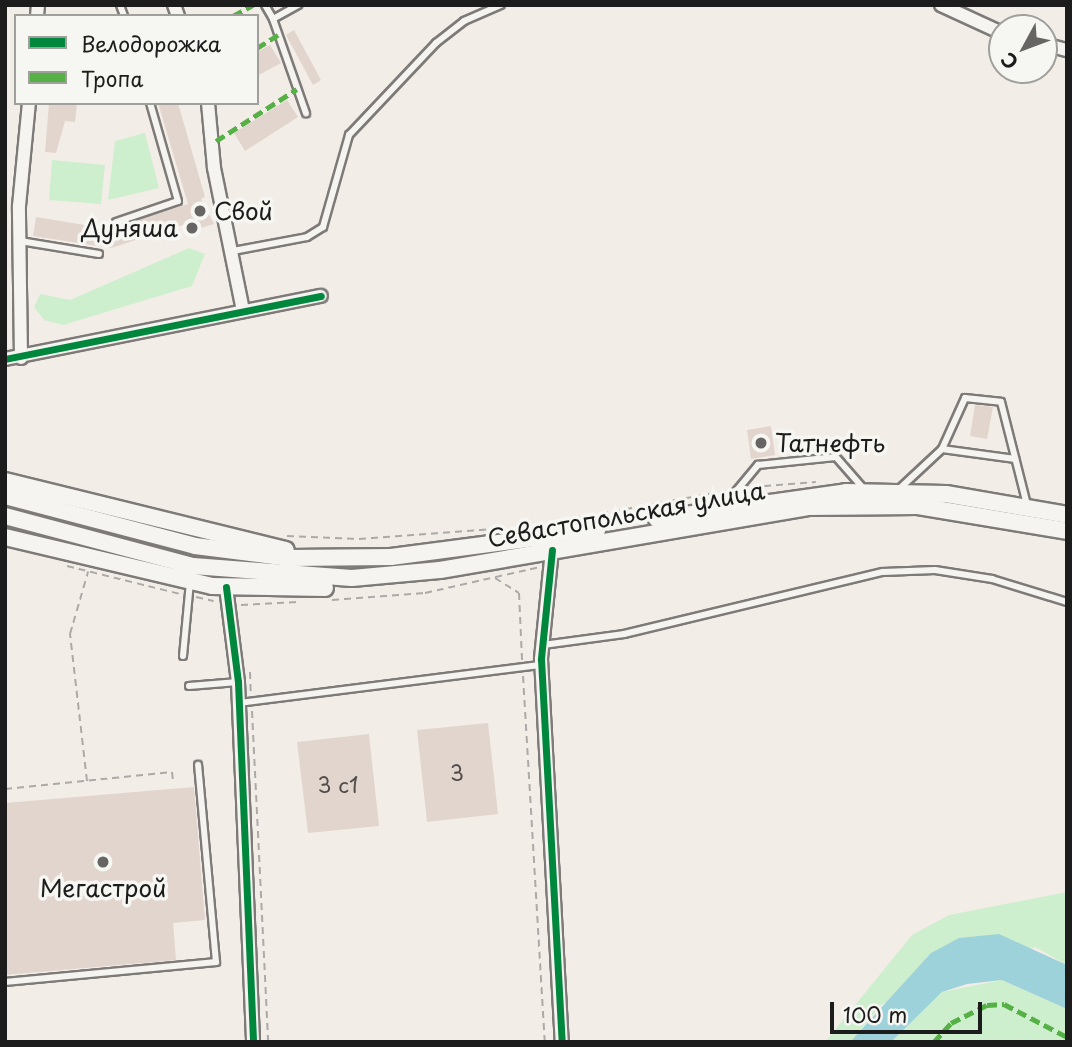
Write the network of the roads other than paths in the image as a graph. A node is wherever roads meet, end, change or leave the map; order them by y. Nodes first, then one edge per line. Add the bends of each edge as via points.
1 (265, 5) edge
2 (298, 5) edge
3 (501, 5) edge
4 (941, 5) edge
5 (272, 19) junction
6 (988, 27) edge
7 (29, 105) edge
8 (151, 105) edge
9 (208, 105) edge
10 (306, 113) dead end
11 (116, 222) dead end
12 (20, 241) junction
13 (233, 251) junction
14 (99, 254) dead end
15 (321, 296) dead end
16 (243, 311) junction
17 (22, 358) junction
18 (5, 359) edge
19 (942, 449) junction
20 (1015, 459) junction
21 (5, 481) edge
22 (866, 492) junction
23 (894, 493) junction
24 (5, 496) edge
25 (1027, 505) junction
26 (723, 507) junction
27 (1067, 515) edge
28 (5, 516) edge
29 (1067, 531) edge
30 (5, 537) edge
31 (552, 550) junction
32 (361, 559) junction
33 (191, 574) junction
34 (363, 578) junction
35 (226, 587) junction
36 (1067, 602) edge
37 (541, 645) junction
38 (183, 656) dead end
39 (541, 665) junction
40 (238, 682) junction
41 (189, 687) dead end
42 (245, 702) junction
43 (198, 765) dead end
44 (5, 982) edge
45 (253, 1042) edge
46 (562, 1042) edge

1 - 5 lane
2 - 5 lane
3 - 13 lane via 464,21 436,43 349,135 323,227 307,237
4 - 6 street
5 - 10 lane
7 - 12 street
8 - 11 lane via 178,201
9 - 13 street via 214,167
12 - 14 lane
12 - 17 street
13 - 16 street
15 - 16 street
16 - 17 street
17 - 18 street
19 - 20 lane
19 - 20 lane via 965,398 1001,402
19 - 23 lane
20 - 25 lane
21 - 32 main road via 123,515
22 - 23 main road, Севастопольская улица
22 - 26 main road, Севастопольская улица
22 - 26 lane via 836,457 758,465
23 - 25 main road, Севастопольская улица
24 - 32 main road, Севастопольская улица via 195,546 253,555
25 - 27 main road, Севастопольская улица
26 - 32 main road, Севастопольская улица via 549,539
28 - 33 main road
29 - 31 main road, Севастопольская улица via 961,510 860,505 747,515
30 - 33 main road
31 - 34 main road, Севастопольская улица
31 - 37 street
33 - 34 main road, Севастопольская улица
33 - 35 main road
33 - 38 lane
34 - 35 main road via 337,587
35 - 40 street
36 - 37 lane via 992,579 935,570 883,572 624,634
37 - 39 street
39 - 42 lane
39 - 46 street
40 - 41 lane
40 - 42 street
42 - 45 street
43 - 44 lane via 216,962

